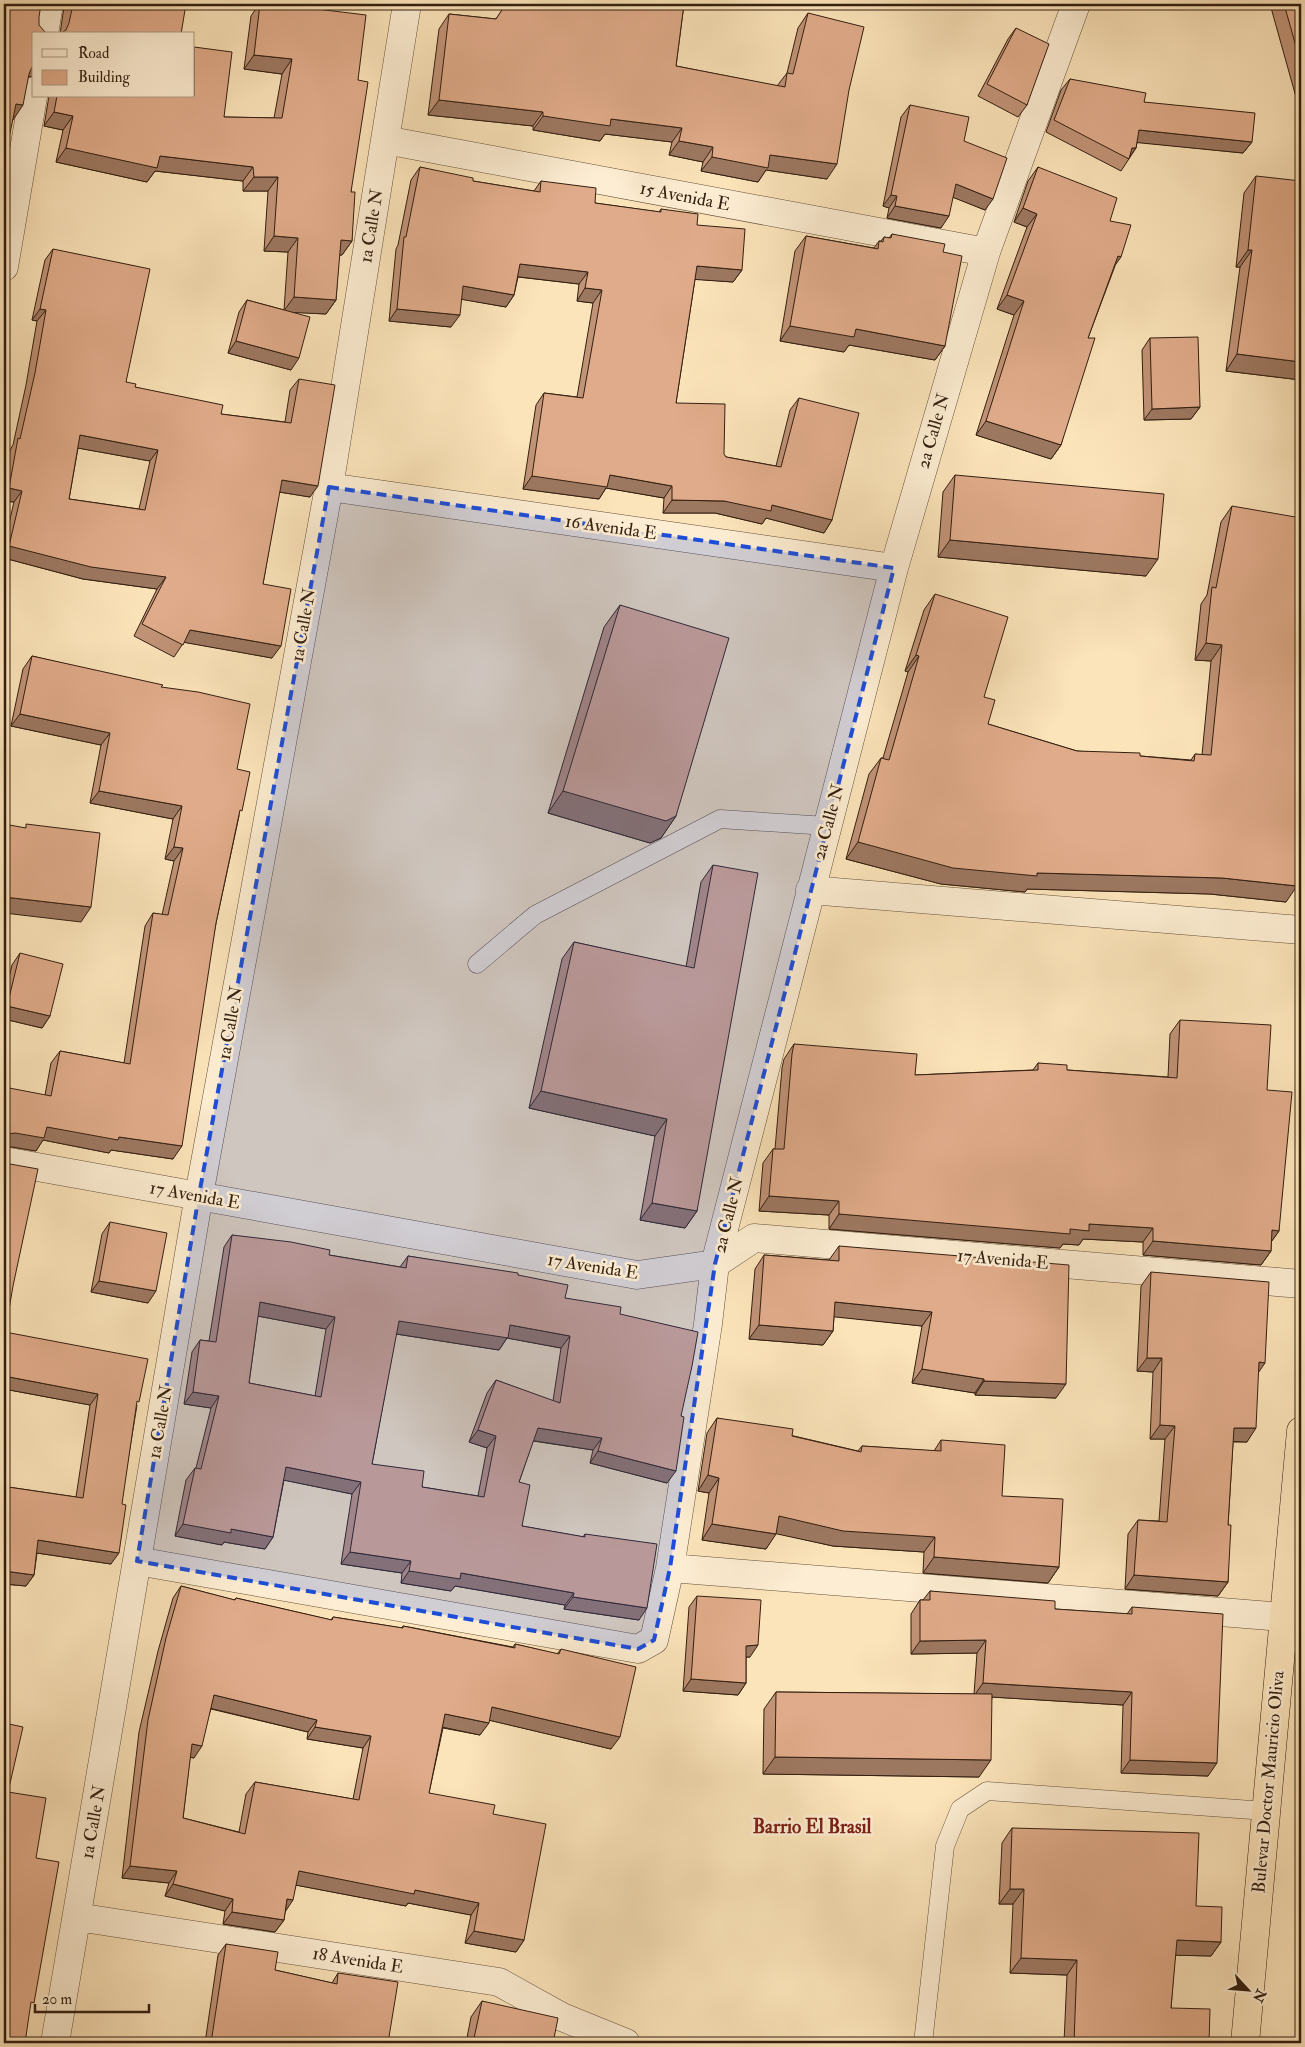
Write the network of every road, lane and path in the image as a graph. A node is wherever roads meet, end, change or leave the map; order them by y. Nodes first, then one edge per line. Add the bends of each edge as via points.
1 (49, 4) edge
2 (408, 4) edge
3 (1076, 4) edge
4 (44, 32) edge
5 (33, 98) edge
6 (385, 140) junction
7 (986, 252) junction
8 (4, 267) edge
9 (329, 487) junction
10 (894, 568) junction
11 (827, 826) junction
12 (810, 890) junction
13 (1301, 930) edge
14 (477, 964) dead end
15 (4, 1161) edge
16 (198, 1195) junction
17 (715, 1264) junction
18 (1301, 1284) edge
19 (1301, 1431) edge
20 (137, 1561) junction
21 (670, 1568) junction
22 (1283, 1617) junction
23 (1266, 1810) junction
24 (77, 1916) junction
25 (54, 2043) edge
26 (626, 2043) edge
27 (923, 2043) edge
28 (1245, 2043) edge

1 - 4 street
2 - 6 street, 1a Calle N
3 - 7 street, 2a Calle N
5 - 8 street
6 - 7 street, 15 Avenida E
6 - 9 street, 1a Calle N
7 - 10 street, 2a Calle N
9 - 10 street, 16 Avenida E
9 - 16 street, 1a Calle N
10 - 11 street, 2a Calle N
11 - 12 street, 2a Calle N
11 - 14 lane via 720,819 535,915
12 - 13 street
12 - 17 street, 2a Calle N
15 - 16 street, 17 Avenida E
16 - 17 street, 17 Avenida E via 637,1275
16 - 20 street, 1a Calle N
17 - 18 street, 17 Avenida E via 754,1238
17 - 21 street, 2a Calle N
19 - 22 highway, Bulevar Doctor Mauricio Oliva
20 - 21 street, 2a Calle N via 638,1649 654,1640
20 - 24 street, 1a Calle N
21 - 22 street
22 - 23 highway, Bulevar Doctor Mauricio Oliva
23 - 27 lane via 987,1791 960,1809 945,1846
23 - 28 highway, Bulevar Doctor Mauricio Oliva
24 - 25 street, 1a Calle N
24 - 26 street, 18 Avenida E via 499,1982 562,2017

